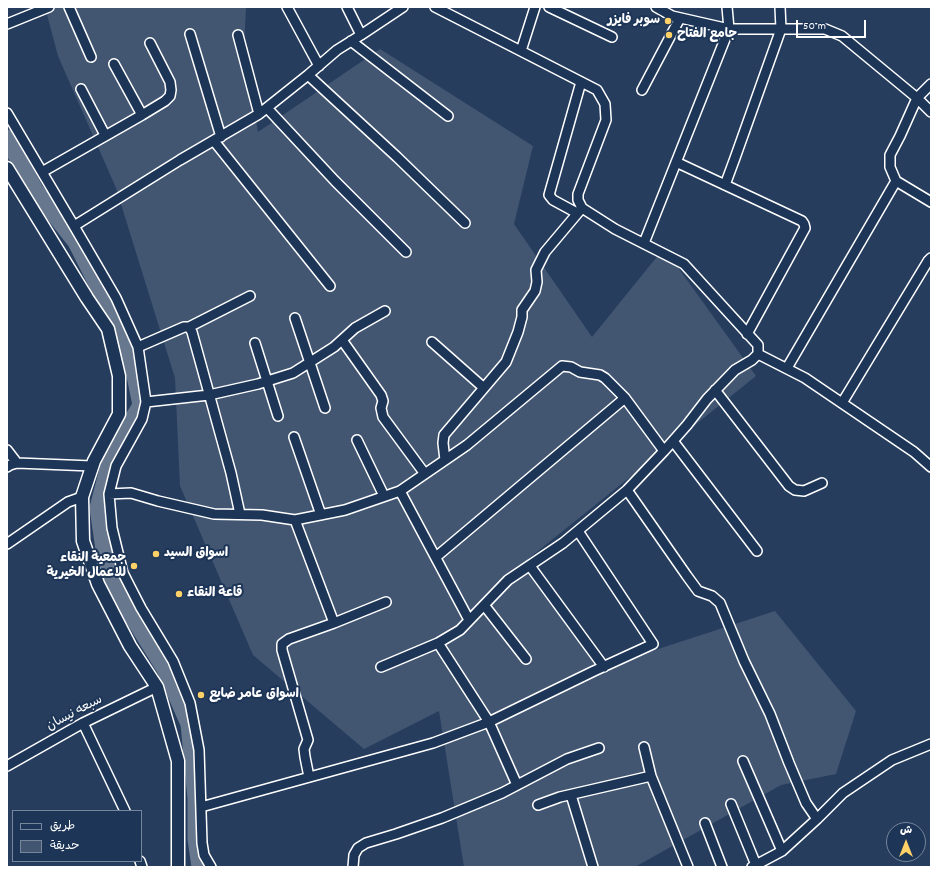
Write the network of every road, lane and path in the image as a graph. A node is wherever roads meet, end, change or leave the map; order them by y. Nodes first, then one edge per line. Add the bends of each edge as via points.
1 (49, 7) edge
2 (69, 7) edge
3 (287, 7) edge
4 (347, 7) edge
5 (403, 7) edge
6 (435, 7) edge
7 (535, 7) edge
8 (549, 7) edge
9 (656, 7) edge
10 (727, 7) edge
11 (780, 7) edge
12 (675, 14) edge
13 (7, 24) edge
14 (729, 29) junction
15 (781, 29) junction
16 (190, 34) dead end
17 (238, 35) dead end
18 (361, 35) junction
19 (612, 36) dead end
20 (351, 41) junction
21 (150, 43) dead end
22 (521, 51) junction
23 (90, 58) dead end
24 (114, 64) dead end
25 (319, 66) junction
26 (308, 76) junction
27 (581, 82) junction
28 (931, 84) edge
29 (81, 89) dead end
30 (642, 90) dead end
31 (917, 98) junction
32 (267, 108) junction
33 (931, 112) edge
34 (7, 113) edge
35 (259, 114) junction
36 (142, 115) junction
37 (448, 116) dead end
38 (105, 135) junction
39 (217, 139) junction
40 (676, 162) junction
41 (7, 168) edge
42 (42, 172) junction
43 (896, 181) junction
44 (725, 185) junction
45 (931, 202) edge
46 (579, 210) junction
47 (465, 223) dead end
48 (74, 226) junction
49 (644, 243) junction
50 (406, 252) dead end
51 (931, 258) edge
52 (330, 286) dead end
53 (250, 296) dead end
54 (385, 311) dead end
55 (295, 318) dead end
56 (189, 327) junction
57 (747, 334) junction
58 (342, 340) junction
59 (432, 342) dead end
60 (255, 343) dead end
61 (138, 347) junction
62 (758, 354) junction
63 (309, 362) junction
64 (787, 368) junction
65 (267, 381) junction
66 (484, 388) junction
67 (715, 390) junction
68 (209, 395) junction
69 (625, 398) junction
70 (146, 402) junction
71 (842, 403) junction
72 (325, 408) dead end
73 (278, 416) dead end
74 (294, 437) dead end
75 (357, 440) dead end
76 (673, 441) junction
77 (7, 450) edge
78 (664, 451) junction
79 (446, 460) junction
80 (17, 463) junction
81 (92, 466) junction
82 (7, 467) edge
83 (931, 467) edge
84 (425, 474) junction
85 (822, 484) dead end
86 (627, 490) junction
87 (400, 491) junction
88 (109, 494) junction
89 (384, 496) junction
90 (82, 497) junction
91 (240, 514) junction
92 (321, 515) junction
93 (295, 520) junction
94 (578, 531) junction
95 (7, 544) edge
96 (757, 551) dead end
97 (436, 557) junction
98 (530, 566) junction
99 (386, 602) dead end
100 (484, 605) junction
101 (469, 620) junction
102 (334, 623) junction
103 (438, 643) junction
104 (526, 659) dead end
105 (381, 666) dead end
106 (604, 667) junction
107 (157, 688) junction
108 (489, 722) junction
109 (83, 723) junction
110 (931, 744) edge
111 (644, 747) dead end
112 (599, 748) dead end
113 (743, 761) dead end
114 (7, 766) edge
115 (651, 776) junction
116 (310, 777) junction
117 (517, 785) junction
118 (571, 795) junction
119 (731, 804) dead end
120 (538, 805) dead end
121 (201, 807) junction
122 (125, 810) edge
123 (817, 819) junction
124 (705, 823) dead end
125 (782, 851) junction
126 (754, 866) edge
127 (178, 867) edge
128 (211, 867) edge
129 (353, 867) edge
130 (593, 867) edge
131 (688, 867) edge
132 (722, 867) edge

1 - 13 street
2 - 23 street
3 - 25 street
4 - 18 street
5 - 18 street
6 - 22 street
7 - 22 street
8 - 19 street
9 - 12 street
10 - 14 street
11 - 15 street
12 - 14 street
12 - 30 street
14 - 15 street
14 - 40 street
15 - 31 street via 826,29 842,36
15 - 44 street
16 - 39 street
17 - 35 street
18 - 20 street
20 - 25 street
20 - 37 street
21 - 36 street via 170,82 171,90 165,101
22 - 27 street
24 - 36 street
25 - 26 street
26 - 32 street
26 - 47 street
27 - 46 street via 597,90 605,104 606,120 578,194
27 - 46 street via 549,195 553,200
28 - 31 street
29 - 38 street
31 - 33 street
31 - 43 street via 890,155 890,167
32 - 35 street
32 - 50 street
34 - 42 street
35 - 39 street
36 - 38 street
38 - 42 street
39 - 48 street
39 - 52 street
40 - 44 street
40 - 49 street
41 - 81 street via 108,329 119,376 119,414
42 - 48 street
43 - 45 street
43 - 64 street
44 - 57 street via 802,221 805,228
46 - 49 street
46 - 66 street via 545,252 536,270 535,291 522,310 518,332 506,362
48 - 61 street via 116,298
49 - 57 street via 684,264
51 - 71 street
53 - 56 street
54 - 58 street via 355,328
55 - 63 street
56 - 61 street
56 - 68 street
57 - 62 street via 758,345
58 - 63 street
58 - 84 street via 381,395 383,417
59 - 66 street
60 - 65 street
61 - 70 street
62 - 64 street
62 - 67 street via 734,370
63 - 65 street via 293,373
63 - 72 street
64 - 71 street
65 - 68 street
65 - 73 street
66 - 79 street via 444,435
67 - 76 street
67 - 85 street via 790,486 795,490 804,491
68 - 70 street
68 - 91 street
69 - 78 street
69 - 79 street via 600,375 562,366
69 - 97 street
70 - 88 street via 142,419 116,466
71 - 83 street via 914,452
74 - 92 street
75 - 89 street
76 - 78 street
76 - 96 street
77 - 80 street
78 - 86 street
79 - 84 street
80 - 81 street
80 - 82 street
81 - 90 street
84 - 87 street
86 - 94 street
86 - 123 street via 698,591 712,596 720,603 770,714 806,803
87 - 89 street
87 - 97 street
88 - 91 street via 131,493 214,514
88 - 121 street via 112,528 123,573 173,661 190,703 200,750
89 - 92 street via 345,510
90 - 95 street via 68,502
90 - 107 street via 83,541 98,584 130,646
91 - 93 street
92 - 93 street
93 - 102 street
94 - 98 street
94 - 106 street via 653,644
97 - 101 street
98 - 100 street via 508,580
98 - 106 street
99 - 102 street
100 - 101 street
100 - 104 street
101 - 103 street via 460,630
102 - 116 street via 289,639 282,644 308,740 304,748 304,757
103 - 105 street
103 - 108 street
106 - 108 street
107 - 109 street, سبعه نيسان
107 - 127 street via 178,761
108 - 116 street via 433,743
108 - 117 street
109 - 114 street, سبعه نيسان
109 - 122 street
110 - 123 street via 892,760 843,794
111 - 115 street
112 - 117 street via 567,759
113 - 125 street
115 - 118 street
115 - 131 street
116 - 121 street
117 - 129 street via 442,818 366,843 358,848 354,855
118 - 120 street
118 - 130 street
119 - 126 street
121 - 128 street via 204,856
123 - 125 street
124 - 132 street
125 - 126 street

